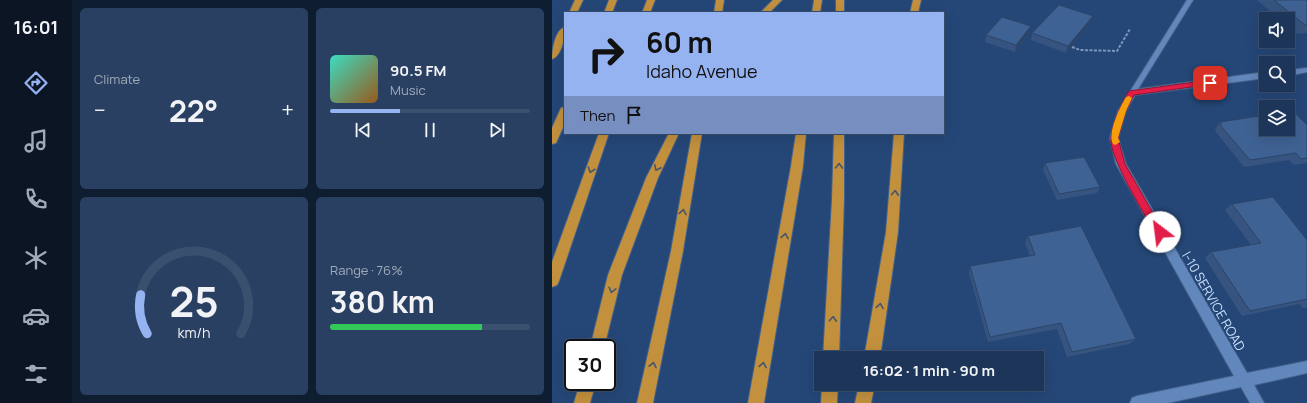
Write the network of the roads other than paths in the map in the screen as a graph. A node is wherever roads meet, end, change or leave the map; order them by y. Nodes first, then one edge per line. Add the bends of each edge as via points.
1 (580, 0) edge
2 (613, 0) edge
3 (651, 0) edge
4 (720, 0) edge
5 (778, 0) edge
6 (818, 0) edge
7 (840, 0) edge
8 (917, 0) edge
9 (1190, 0) edge
10 (574, 12) edge
11 (608, 12) edge
12 (646, 12) edge
13 (718, 12) edge
14 (765, 12) edge
15 (816, 12) edge
16 (840, 12) edge
17 (914, 12) edge
18 (564, 32) edge
19 (552, 56) edge
20 (1307, 70) edge
21 (1295, 72) edge
22 (1259, 77) edge
23 (1132, 93) junction
24 (564, 112) edge
25 (604, 134) edge
26 (674, 134) edge
27 (697, 134) edge
28 (801, 134) edge
29 (839, 134) edge
30 (899, 134) edge
31 (552, 140) edge
32 (552, 281) edge
33 (599, 339) edge
34 (831, 351) edge
35 (873, 351) edge
36 (1307, 367) edge
37 (1244, 380) junction
38 (585, 391) edge
39 (830, 391) edge
40 (866, 391) edge
41 (582, 403) edge
42 (645, 403) edge
43 (756, 403) edge
44 (829, 403) edge
45 (863, 403) edge
46 (1137, 403) edge
47 (1258, 403) edge

1 - 10 highway
2 - 11 highway
3 - 12 highway
4 - 13 highway
5 - 14 highway
6 - 15 highway
7 - 16 highway
8 - 17 highway
9 - 23 street, I-10 SERVICE ROAD
18 - 19 highway
20 - 21 street
22 - 23 street
23 - 37 street, I-10 SERVICE ROAD via 1122,111 1114,138 1121,164
24 - 31 highway
25 -> 32 highway
26 -> 33 highway via 652,178 615,275
42 -> 27 highway via 677,251
43 -> 28 highway
34 -> 29 highway
35 -> 30 highway via 892,232
36 - 37 street
37 - 46 street
37 - 47 street, I-10 SERVICE ROAD
38 - 41 highway
39 - 44 highway
40 - 45 highway

